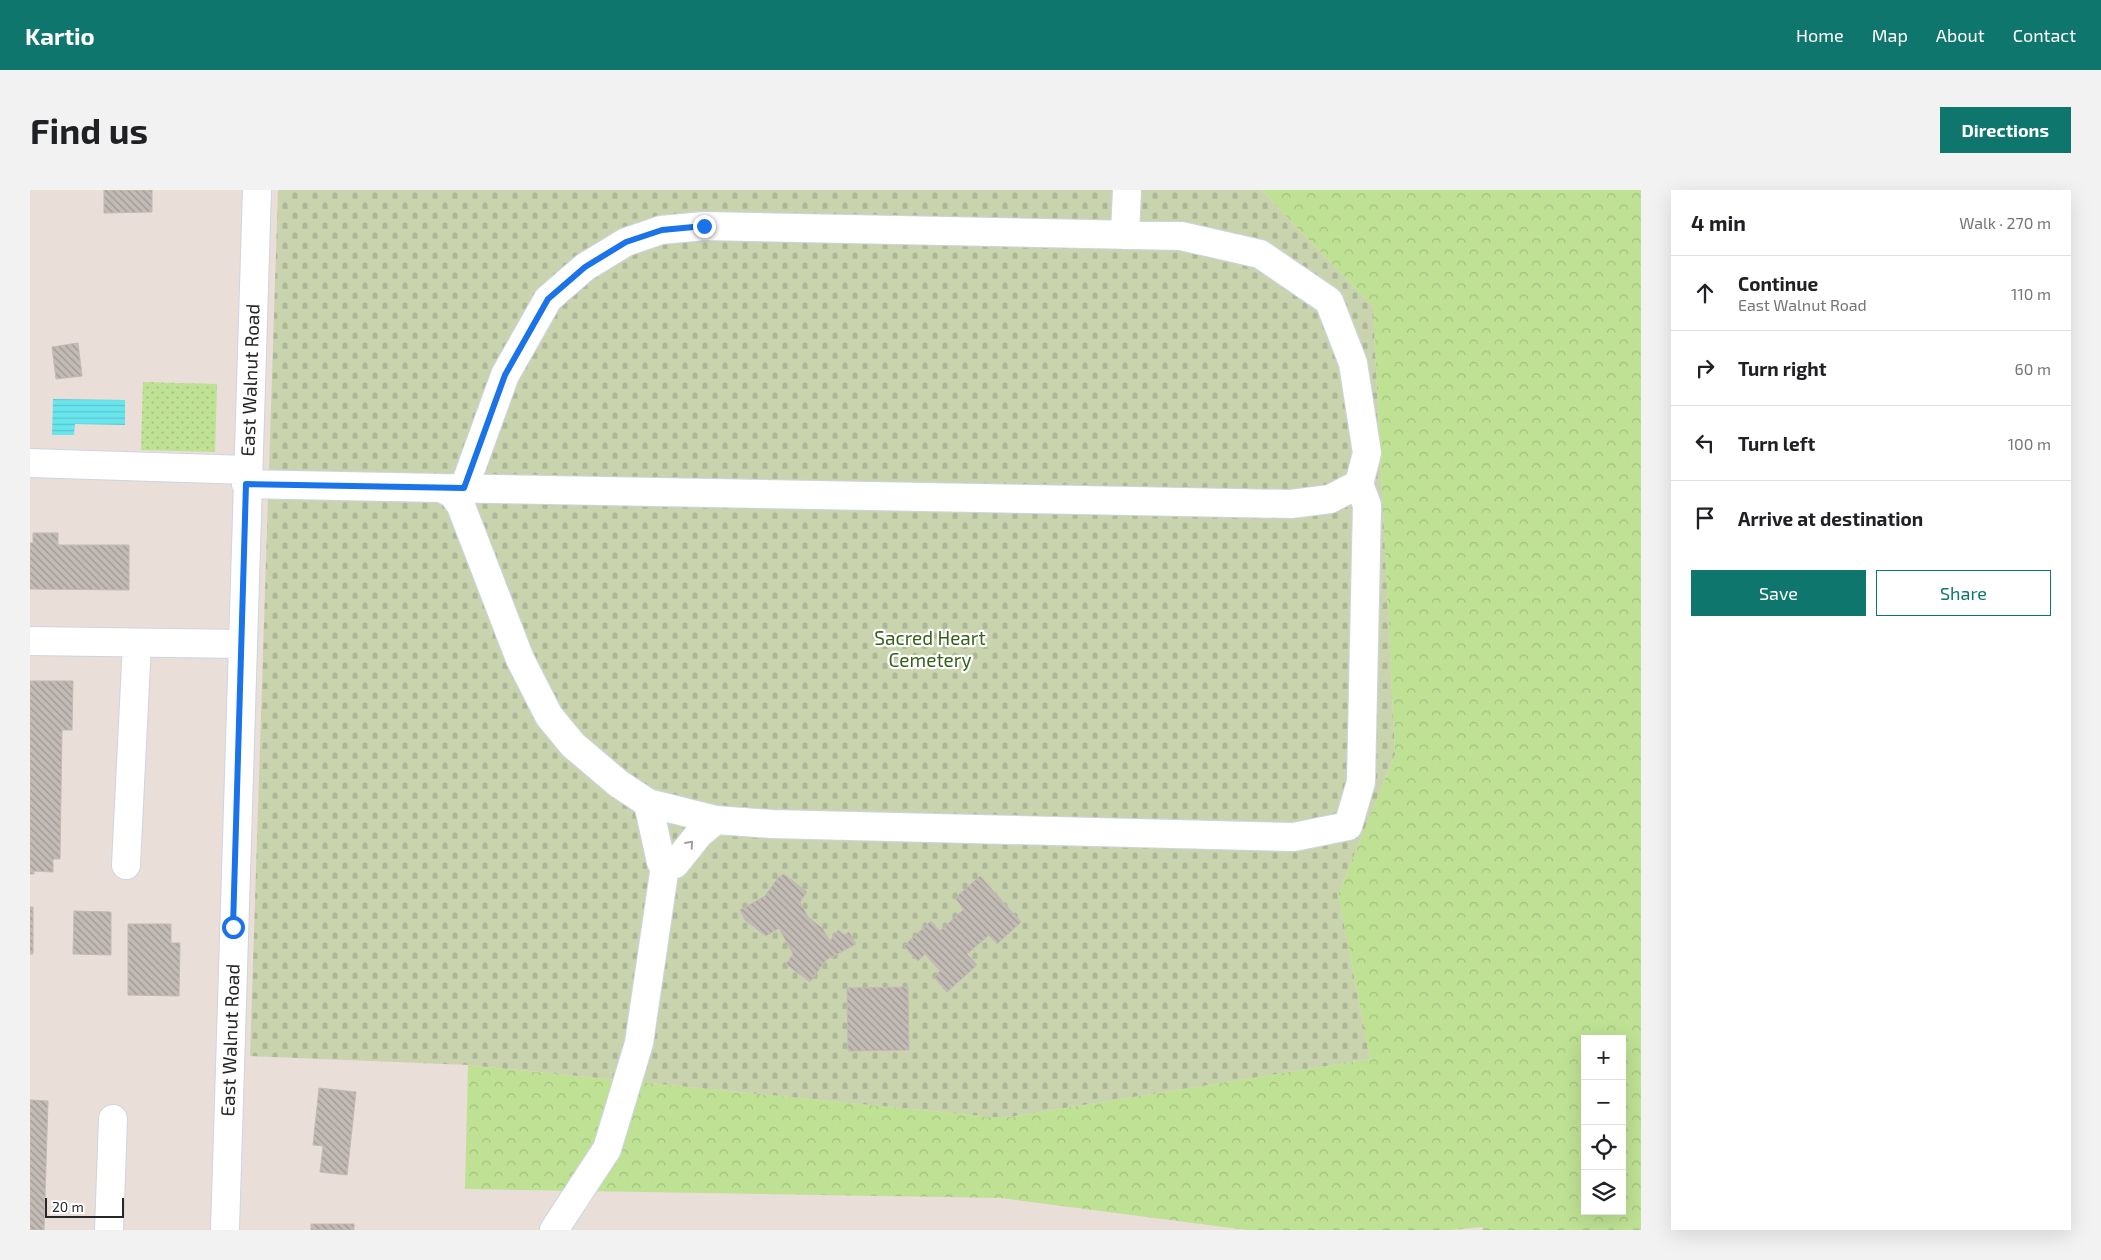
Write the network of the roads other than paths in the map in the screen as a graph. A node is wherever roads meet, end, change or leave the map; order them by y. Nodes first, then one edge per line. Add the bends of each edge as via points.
1 (257, 190) edge
2 (1126, 190) edge
3 (1125, 235) junction
4 (30, 463) edge
5 (247, 477) junction
6 (1358, 484) junction
7 (453, 488) junction
8 (30, 641) edge
9 (137, 643) junction
10 (242, 644) junction
11 (648, 803) junction
12 (716, 820) junction
13 (126, 865) dead end
14 (665, 866) junction
15 (113, 1120) dead end
16 (109, 1230) edge
17 (225, 1230) edge
18 (554, 1230) edge

1 - 5 street, East Walnut Road
2 - 3 street
3 - 6 street via 1181,236 1260,254 1329,301 1354,372 1368,453
3 - 7 street via 704,226 662,230 626,242 585,267 548,299 505,375
4 - 5 street
5 - 7 street
5 - 10 street, East Walnut Road
6 - 7 street via 1330,499 1290,504
6 - 12 street via 1367,504 1361,782 1348,826 1294,837
7 - 11 street via 520,659 549,716 573,744 619,784
8 - 9 street
9 - 10 street
9 - 13 street
10 - 17 street, East Walnut Road
11 - 12 street
11 - 14 street via 661,862
14 -> 12 street via 675,864 699,834
14 - 18 street via 639,1043 618,1113 607,1149
15 - 16 street

